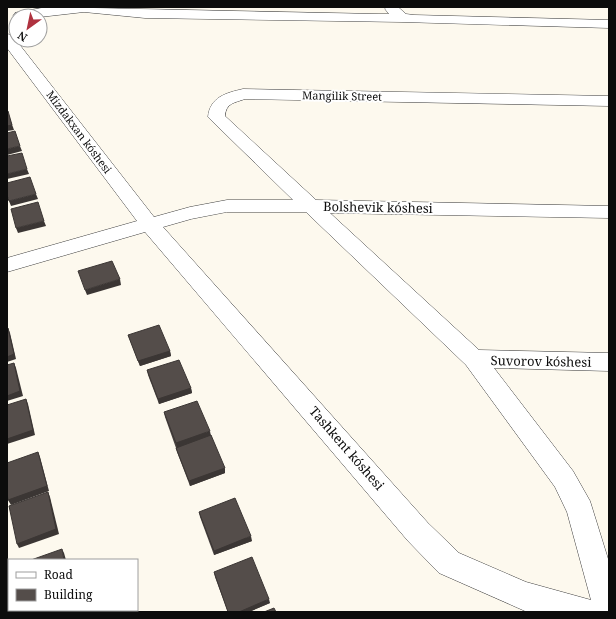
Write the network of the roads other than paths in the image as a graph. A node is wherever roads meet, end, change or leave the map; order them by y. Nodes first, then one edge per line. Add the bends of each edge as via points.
1 (98, 7) edge
2 (390, 7) edge
3 (83, 8) junction
4 (48, 11) edge
5 (501, 14) edge
6 (402, 18) junction
7 (609, 24) edge
8 (7, 38) edge
9 (609, 101) edge
10 (309, 206) junction
11 (609, 212) edge
12 (150, 225) junction
13 (7, 265) edge
14 (474, 359) junction
15 (609, 362) edge
16 (584, 612) edge
17 (609, 612) edge

1 - 3 street
2 - 6 street
3 - 4 street
3 - 6 street via 110,12 172,14 344,19
5 - 6 street
5 - 7 street
8 - 12 street, Mizdakxan kóshesi
9 - 10 street, Mangilik Street via 243,94 223,101 216,108 216,117
10 - 11 street, Bolshevik kóshesi
10 - 12 street, Bolshevik kóshesi via 227,206 190,213
10 - 14 street, Mangilik Street
12 - 13 street, Bolshevik kóshesi
12 - 16 street, Tashkent kóshesi via 418,532 449,563 524,596
14 - 15 street, Suvorov kóshesi
14 - 17 street, Mangilik Street via 564,479 580,510

